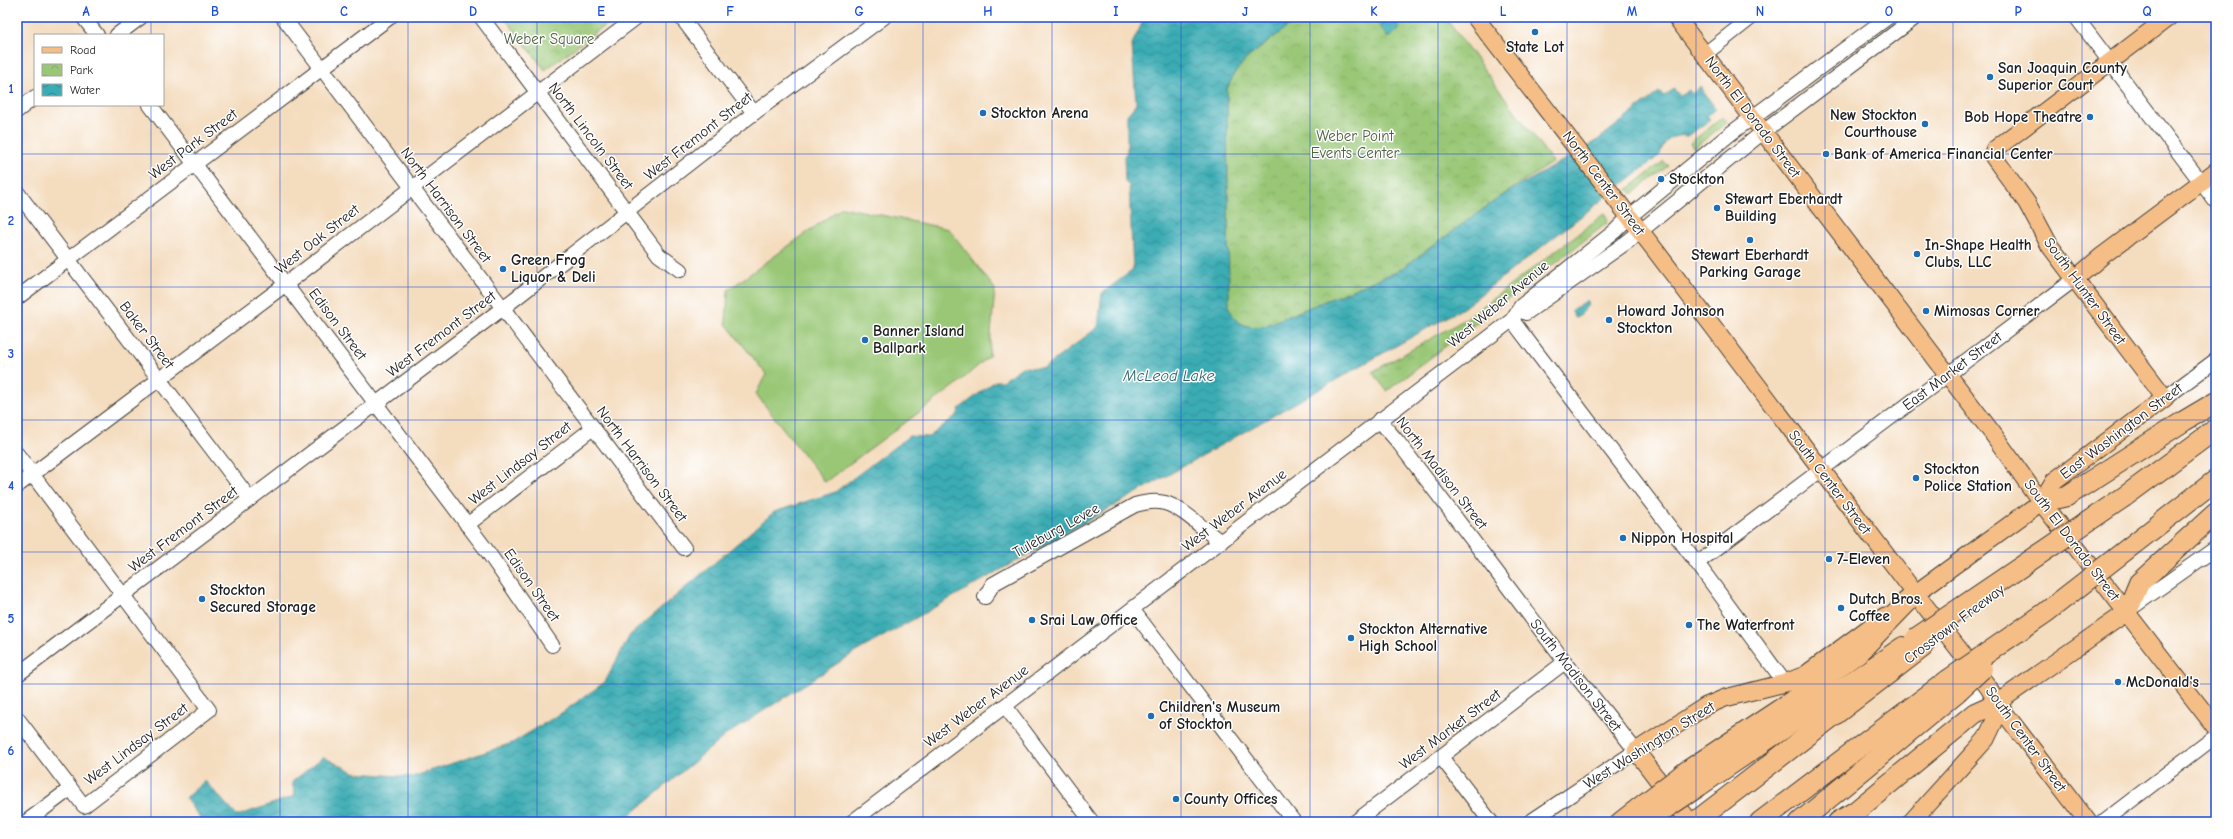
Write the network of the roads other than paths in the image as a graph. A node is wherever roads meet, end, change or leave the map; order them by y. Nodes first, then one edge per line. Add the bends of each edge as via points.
1 (83, 17) edge
2 (141, 17) edge
3 (283, 17) edge
4 (390, 17) edge
5 (481, 17) edge
6 (637, 17) edge
7 (681, 17) edge
8 (884, 17) edge
9 (1475, 17) edge
10 (1676, 17) edge
11 (1752, 17) edge
12 (1916, 17) edge
13 (2076, 17) edge
14 (2169, 17) edge
15 (1881, 19) edge
16 (96, 34) edge
17 (118, 34) edge
18 (1705, 54) junction
19 (2110, 63) junction
20 (322, 68) junction
21 (538, 94) junction
22 (34, 98) edge
23 (151, 106) edge
24 (17, 110) edge
25 (754, 113) junction
26 (1753, 118) junction
27 (1763, 132) junction
28 (195, 164) junction
29 (2216, 171) edge
30 (2201, 182) junction
31 (411, 187) junction
32 (17, 192) edge
33 (2216, 202) edge
34 (628, 213) junction
35 (1629, 217) junction
36 (1640, 231) junction
37 (1858, 255) joint
38 (68, 259) junction
39 (680, 270) dead end
40 (2075, 279) junction
41 (286, 284) junction
42 (17, 298) edge
43 (503, 308) junction
44 (1512, 320) junction
45 (1731, 352) joint
46 (2216, 360) edge
47 (1948, 374) junction
48 (159, 379) junction
49 (2165, 398) junction
50 (2216, 402) edge
51 (377, 404) junction
52 (1379, 420) junction
53 (593, 428) junction
54 (2216, 429) edge
55 (17, 454) edge
56 (1821, 470) junction
57 (32, 474) junction
58 (2216, 480) edge
59 (17, 486) edge
60 (250, 499) junction
61 (2041, 502) junction
62 (2216, 513) edge
63 (467, 525) junction
64 (1221, 542) junction
65 (684, 548) dead end
66 (1478, 548) joint
67 (2216, 548) edge
68 (1697, 563) junction
69 (123, 594) junction
70 (1916, 594) junction
71 (985, 597) dead end
72 (1132, 609) junction
73 (2127, 612) junction
74 (1919, 642) junction
75 (552, 645) dead end
76 (1565, 662) junction
77 (17, 675) edge
78 (1785, 684) junction
79 (1953, 686) junction
80 (1997, 703) junction
81 (1005, 706) junction
82 (17, 718) edge
83 (2216, 728) edge
84 (2216, 736) edge
85 (1636, 751) junction
86 (1441, 757) junction
87 (1693, 779) junction
88 (70, 789) junction
89 (1644, 817) edge
90 (26, 822) edge
91 (852, 822) edge
92 (1092, 822) edge
93 (1294, 822) edge
94 (1355, 822) edge
95 (1491, 822) edge
96 (1530, 822) edge
97 (1621, 822) edge
98 (1690, 822) edge
99 (1695, 822) edge
100 (1760, 822) edge
101 (1800, 822) edge
102 (1838, 822) edge
103 (1911, 822) edge
104 (2088, 822) edge
105 (2103, 822) edge

1 - 16 street
2 - 17 street
3 - 20 street, North Harrison Street
4 - 20 street, West Park Street
5 - 21 street, North Lincoln Street
6 - 21 street, West Oak Street
7 - 25 street
8 - 25 street, West Fremont Street
9 - 35 main road, North Center Street
10 - 18 main road, North El Dorado Street
11 - 18 street
12 - 27 street
13 - 19 street
14 - 19 main road
15 - 26 street, West Weber Avenue
18 - 26 main road, North El Dorado Street
19 - 30 street
19 - 40 main road, South Hunter Street via 1994,150 1996,162 2027,203 2050,246
20 - 28 street, West Park Street
20 - 31 street, North Harrison Street
21 - 31 street, West Oak Street
21 - 34 street, North Lincoln Street
22 - 24 street
23 - 28 street, Edison Street
25 - 34 street, West Fremont Street
26 - 27 main road, North El Dorado Street
26 - 35 street, West Weber Avenue
27 - 36 street
27 - 37 main road, North El Dorado Street
28 - 38 street, West Park Street
28 - 41 street, Edison Street
29 - 30 main road, East Market Street
30 - 33 street
30 - 40 main road, East Market Street
31 - 41 street, West Oak Street
31 - 43 street, North Harrison Street
32 - 38 street, Baker Street
34 - 39 street, North Lincoln Street via 659,255
34 - 43 street, West Fremont Street
35 - 36 main road, North Center Street
35 - 44 street, West Weber Avenue via 1521,306
36 - 44 street via 1525,314
36 - 45 main road, North Center Street
37 - 47 main road, South El Dorado Street
38 - 42 street, West Park Street
38 - 48 street, Baker Street
40 - 47 street, East Market Street
40 - 49 main road, South Hunter Street
41 - 48 street, West Oak Street
41 - 51 street, Edison Street
43 - 51 street, West Fremont Street
43 - 53 street, North Harrison Street
44 - 52 street, West Weber Avenue
44 - 68 street
45 - 56 main road, South Center Street
46 - 49 street, East Washington Street
47 - 56 street, East Market Street
47 - 61 main road, South El Dorado Street
48 - 57 street, West Oak Street
48 - 60 street, Baker Street
49 - 61 main road, East Washington Street via 2054,481
50 - 61 highway via 2067,496
51 - 60 street, West Fremont Street
51 - 63 street, Edison Street
52 - 64 street, West Weber Avenue
52 - 66 street, North Madison Street
53 - 63 street, West Lindsay Street
53 - 65 street, North Harrison Street
54 - 74 highway, bridge
55 - 57 street
56 - 68 street
56 - 70 main road, South Center Street
57 - 59 street, West Oak Street
57 - 69 street
58 - 79 highway, bridge
60 - 69 street, West Fremont Street
61 - 70 main road, East Washington Street
61 - 73 main road, South El Dorado Street
62 - 73 highway via 2139,584
63 - 75 street, Edison Street
64 - 71 street, Tuleburg Levee via 1176,507 1165,502 1135,504 993,584
64 - 72 street, West Weber Avenue
66 - 76 street, South Madison Street
67 - 73 street
68 - 78 street
69 - 77 street, West Fremont Street
69 - 88 street, West Lindsay Street via 209,710 84,806
70 - 78 main road, West Washington Street via 1805,675
70 - 80 main road, South Center Street via 1989,688
70 - 87 highway via 1854,656 1785,706
72 - 81 street, West Weber Avenue
72 - 93 street
73 - 80 main road
73 - 83 main road, South El Dorado Street
74 - 87 highway
74 - 99 highway, Crosstown Freeway
76 - 85 street, South Madison Street
76 - 86 street, West Market Street
78 - 85 main road, West Washington Street via 1725,698 1706,706
79 - 100 highway
79 - 101 highway
80 - 102 highway via 1975,713 1856,811
80 - 103 main road via 1996,718 1986,739
80 - 104 main road, South Center Street
81 - 91 street, West Weber Avenue
81 - 92 street
82 - 88 street
84 - 105 street
85 - 96 street, West Washington Street
85 - 98 main road, South Madison Street
86 - 94 street, West Market Street
86 - 95 street
87 - 89 highway, bridge
88 - 90 street, West Lindsay Street
89 - 97 highway

